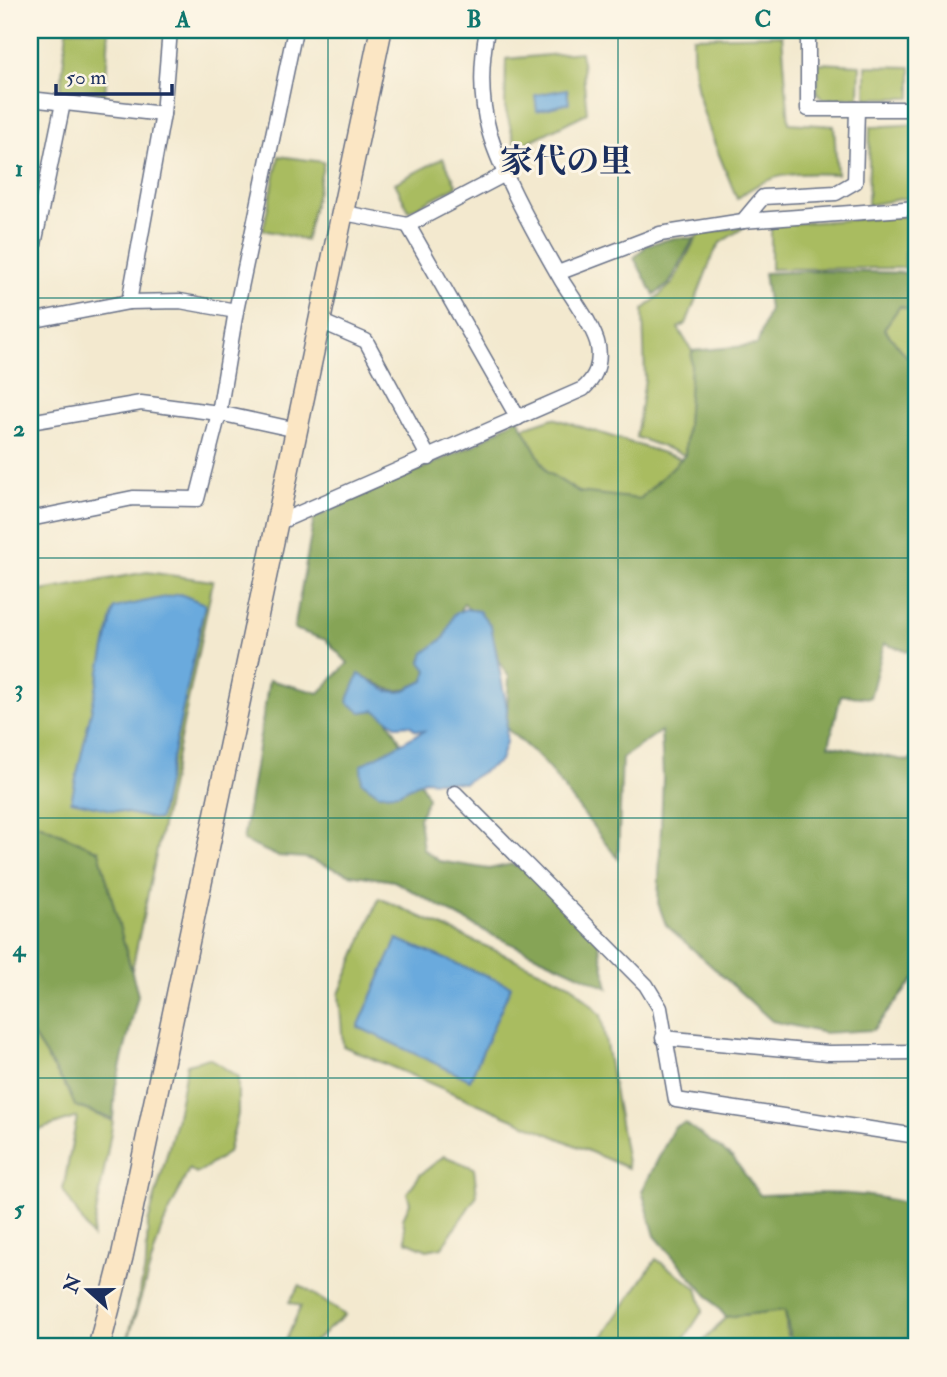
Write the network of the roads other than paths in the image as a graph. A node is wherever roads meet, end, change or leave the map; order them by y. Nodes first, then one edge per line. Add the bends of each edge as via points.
1 (170, 30) edge
2 (295, 30) edge
3 (381, 30) edge
4 (487, 30) edge
5 (808, 30) edge
6 (30, 99) edge
7 (63, 103) junction
8 (857, 109) junction
9 (917, 109) edge
10 (163, 114) junction
11 (507, 173) junction
12 (917, 208) edge
13 (344, 213) junction
14 (743, 221) junction
15 (408, 225) junction
16 (30, 264) edge
17 (558, 274) junction
18 (129, 302) junction
19 (236, 311) junction
20 (30, 321) edge
21 (320, 321) junction
22 (219, 413) junction
23 (518, 418) junction
24 (30, 422) edge
25 (297, 430) junction
26 (429, 458) junction
27 (30, 519) edge
28 (277, 523) junction
29 (455, 793) dead end
30 (663, 1038) junction
31 (917, 1052) edge
32 (917, 1136) edge
33 (99, 1347) edge

1 - 10 street
2 - 19 street
3 - 13 street
4 - 11 street via 483,65 489,131
5 - 8 street via 808,109
6 - 7 street
7 - 10 street
7 - 16 street
8 - 9 street
8 - 14 street via 855,182 836,193 763,197
10 - 18 street
11 - 15 street
11 - 17 street
12 - 14 street
13 - 15 street
13 - 21 street
14 - 17 street via 660,234
15 - 23 street
17 - 23 street via 598,343 600,361 594,378 583,389
18 - 19 street via 180,301
18 - 20 street
19 - 22 street
21 - 25 street
21 - 26 street via 366,341
22 - 24 street via 141,403
22 - 25 street
22 - 27 street via 197,499 133,498
23 - 26 street
25 - 28 street
26 - 28 street
28 - 33 street
29 - 30 street via 646,985 660,1008
30 - 31 street via 828,1053
30 - 32 street via 676,1100

